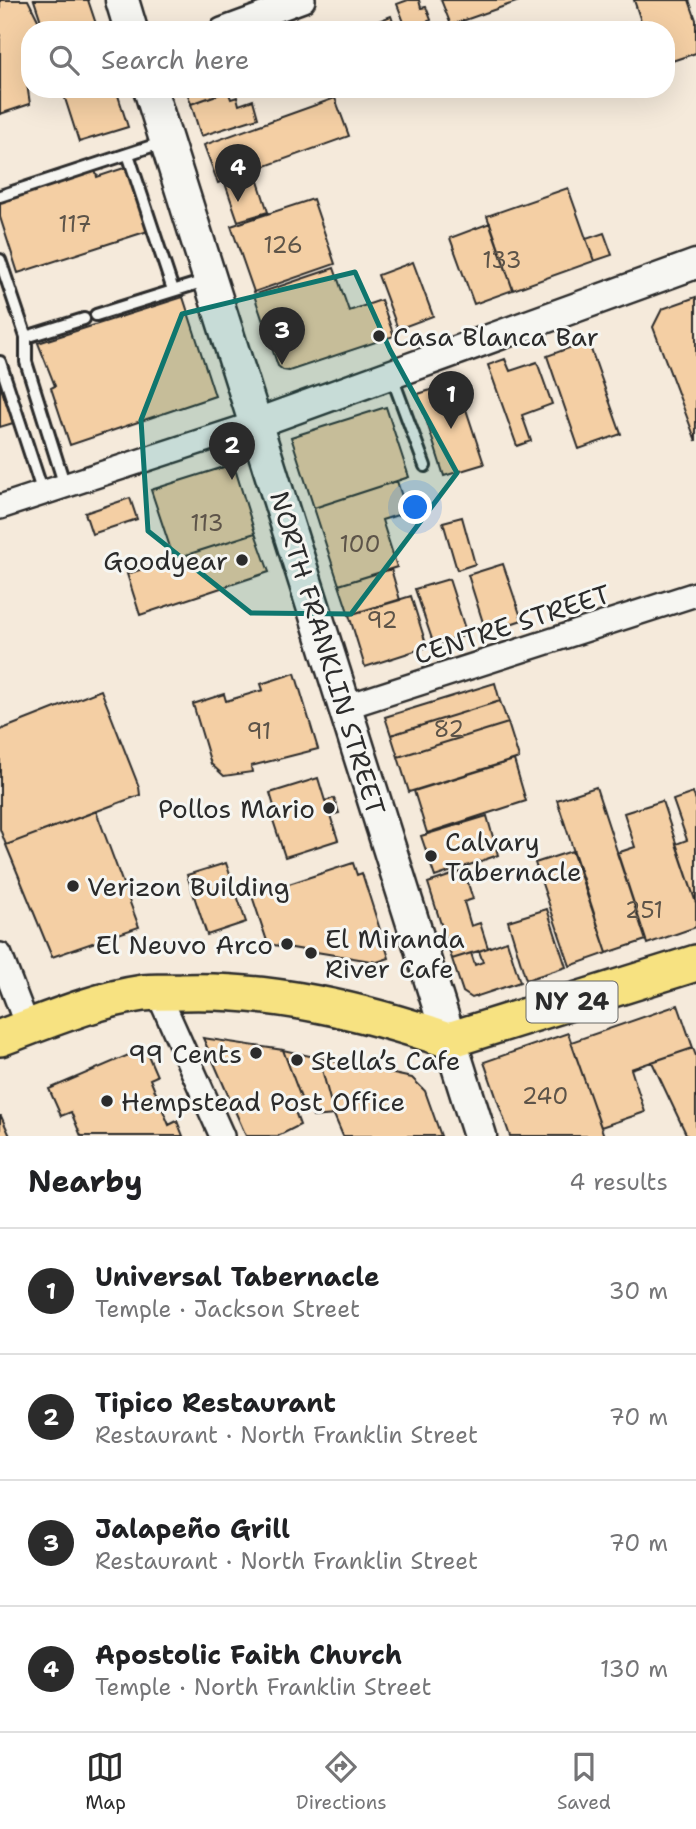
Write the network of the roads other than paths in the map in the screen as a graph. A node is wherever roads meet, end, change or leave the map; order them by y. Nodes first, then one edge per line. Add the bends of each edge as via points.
1 (122, 0) edge
2 (303, 0) edge
3 (128, 21) edge
4 (246, 21) edge
5 (153, 98) edge
6 (167, 141) junction
7 (128, 154) junction
8 (0, 196) edge
9 (0, 260) edge
10 (696, 264) edge
11 (211, 279) junction
12 (173, 290) junction
13 (26, 297) dead end
14 (14, 301) junction
15 (96, 315) dead end
16 (83, 319) dead end
17 (26, 337) junction
18 (0, 362) edge
19 (391, 374) junction
20 (257, 423) junction
21 (425, 466) dead end
22 (54, 490) junction
23 (0, 507) edge
24 (696, 594) edge
25 (345, 707) junction
26 (0, 955) edge
27 (696, 963) edge
28 (158, 993) junction
29 (14, 1033) edge
30 (449, 1040) junction
31 (222, 1136) edge
32 (480, 1136) edge

1 - 3 main road
2 - 4 street
5 - 6 main road, NORTH FRANKLIN STREET
6 - 7 lane
6 - 11 main road, NORTH FRANKLIN STREET
7 - 8 lane
7 - 12 lane
9 - 14 lane
10 - 19 street
11 - 12 lane
11 - 20 main road, NORTH FRANKLIN STREET
12 - 15 lane
13 - 14 lane
14 - 17 lane
16 - 17 lane
17 - 22 lane via 26,362
18 - 22 lane
19 - 20 street
19 - 21 lane
20 - 22 street
20 - 25 main road, NORTH FRANKLIN STREET
22 - 23 street
24 - 25 street, CENTRE STREET
25 - 30 main road, NORTH FRANKLIN STREET
26 - 29 street
27 - 30 main road, NY 24
28 - 29 main road via 112,1000
28 - 30 main road via 222,991 278,997
28 - 31 street
30 - 32 main road, NORTH FRANKLIN STREET

